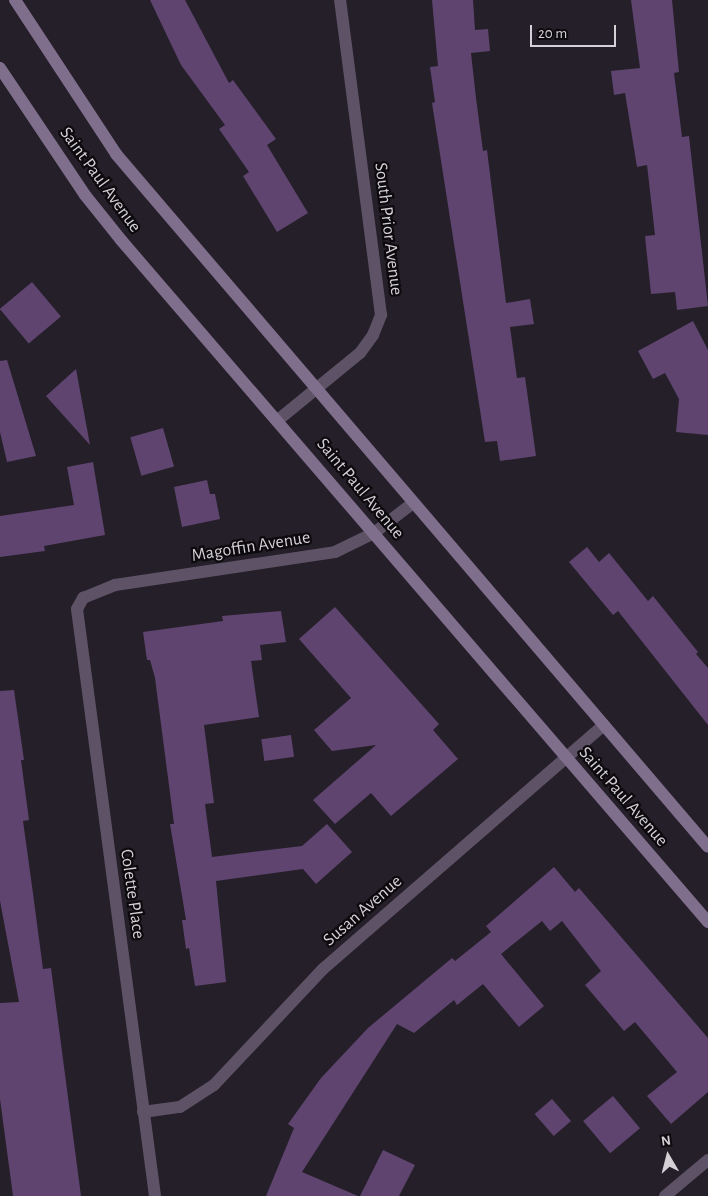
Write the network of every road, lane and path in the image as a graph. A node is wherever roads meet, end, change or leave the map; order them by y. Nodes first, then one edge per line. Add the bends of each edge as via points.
1 (15, 0) edge
2 (340, 0) edge
3 (0, 68) edge
4 (316, 389) junction
5 (278, 420) junction
6 (414, 503) junction
7 (374, 533) junction
8 (83, 598) joint
9 (604, 725) junction
10 (567, 758) junction
11 (708, 847) edge
12 (708, 922) edge
13 (143, 1112) junction
14 (708, 1160) edge
15 (155, 1196) edge
16 (665, 1196) edge

1 - 4 main road, Saint Paul Avenue via 116,154
2 - 4 street, South Prior Avenue via 381,315 373,335 360,353
3 - 5 main road, Saint Paul Avenue via 85,195
4 - 5 street, South Prior Avenue
4 - 6 main road, Saint Paul Avenue
5 - 7 main road, Saint Paul Avenue
6 - 7 street, Magoffin Avenue
6 - 9 main road, Saint Paul Avenue
7 - 8 street, Magoffin Avenue via 334,552 115,585
7 - 10 main road, Saint Paul Avenue
8 - 13 street, Colette Place via 77,609 78,623
9 - 10 street, Susan Avenue
9 - 11 main road, Saint Paul Avenue
10 - 12 main road, Saint Paul Avenue
10 - 13 street, Susan Avenue via 323,969 214,1085 180,1107
13 - 15 street, Colette Place
14 - 16 street

